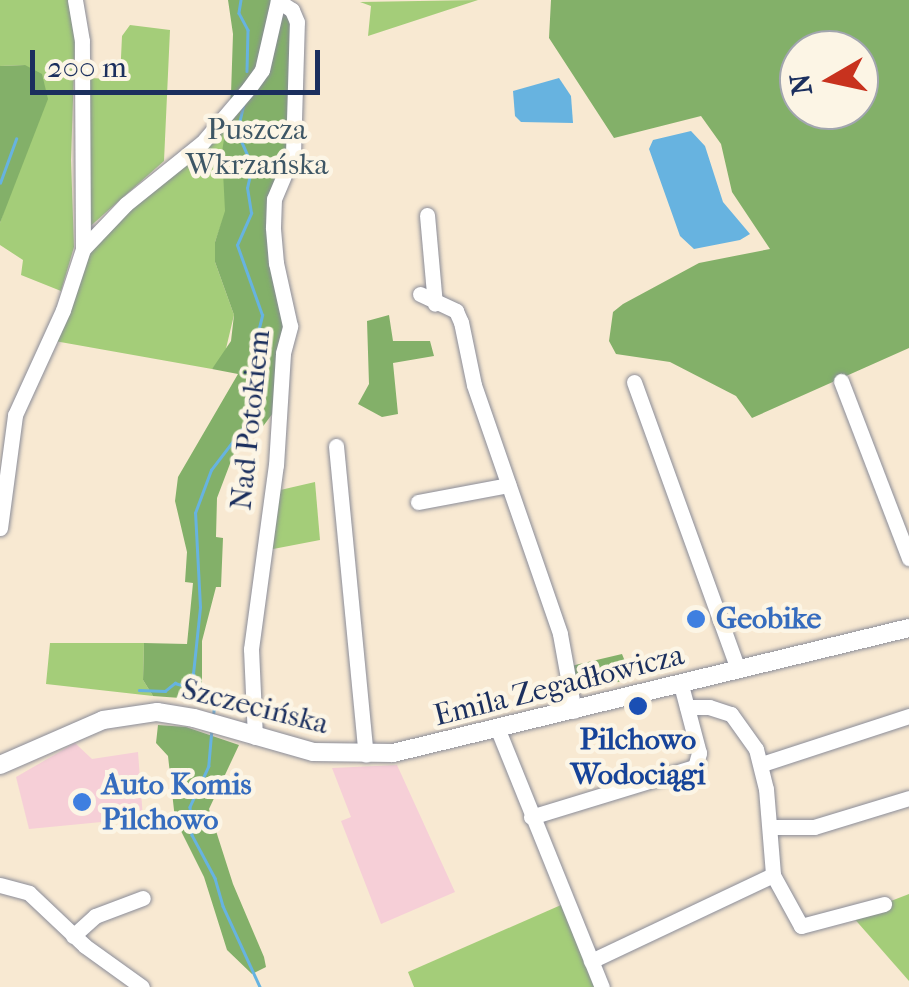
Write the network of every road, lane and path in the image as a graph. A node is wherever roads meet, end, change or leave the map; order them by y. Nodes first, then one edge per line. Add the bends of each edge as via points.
1 (75, 0) edge
2 (278, 0) edge
3 (428, 215) dead end
4 (83, 249) junction
5 (420, 294) dead end
6 (435, 304) junction
7 (841, 381) dead end
8 (634, 382) dead end
9 (0, 403) edge
10 (15, 416) junction
11 (336, 446) dead end
12 (508, 485) junction
13 (418, 502) dead end
14 (0, 528) edge
15 (909, 558) edge
16 (909, 628) edge
17 (738, 670) junction
18 (681, 684) junction
19 (687, 707) junction
20 (574, 711) junction
21 (909, 716) edge
22 (498, 730) junction
23 (256, 737) junction
24 (50, 744) junction
25 (392, 753) joint
26 (366, 755) junction
27 (762, 764) junction
28 (0, 765) edge
29 (0, 774) edge
30 (909, 798) edge
31 (531, 817) junction
32 (770, 827) junction
33 (772, 875) junction
34 (0, 884) edge
35 (142, 898) dead end
36 (884, 904) dead end
37 (73, 936) junction
38 (591, 961) junction
39 (142, 987) edge
40 (602, 987) edge

1 - 4 street via 82,41
2 - 4 street via 262,70 249,88 202,143 126,204
2 - 23 street, Nad Potokiem via 296,22 293,154 274,199 273,227 290,326 251,650
3 - 6 street
4 - 10 street
5 - 6 street
6 - 12 street via 456,311 461,322
7 - 15 street
8 - 17 street, Emila Zegadłowicza
9 - 10 street
10 - 14 street
11 - 26 street
12 - 13 street
12 - 20 street via 560,634
16 - 17 main road, Emila Zegadłowicza
17 - 18 main road, Emila Zegadłowicza
18 - 19 street
18 - 20 main road, Emila Zegadłowicza
19 - 27 street via 731,714
19 - 31 street via 699,758 691,770
20 - 22 main road, Emila Zegadłowicza
21 - 27 street
22 - 25 main road, Emila Zegadłowicza
22 - 31 street
23 - 24 main road, Szczecińska via 156,712 121,716
23 - 26 main road, Szczecińska via 313,752
24 - 28 main road, Szczecińska
24 - 29 main road, Szczecińska
25 - 26 main road, Szczecińska
27 - 32 street
30 - 32 street via 814,827
31 - 38 street
32 - 33 street
33 - 36 street via 804,927
33 - 38 street
34 - 37 street via 29,893
35 - 37 street via 95,916
37 - 39 street
38 - 40 street

